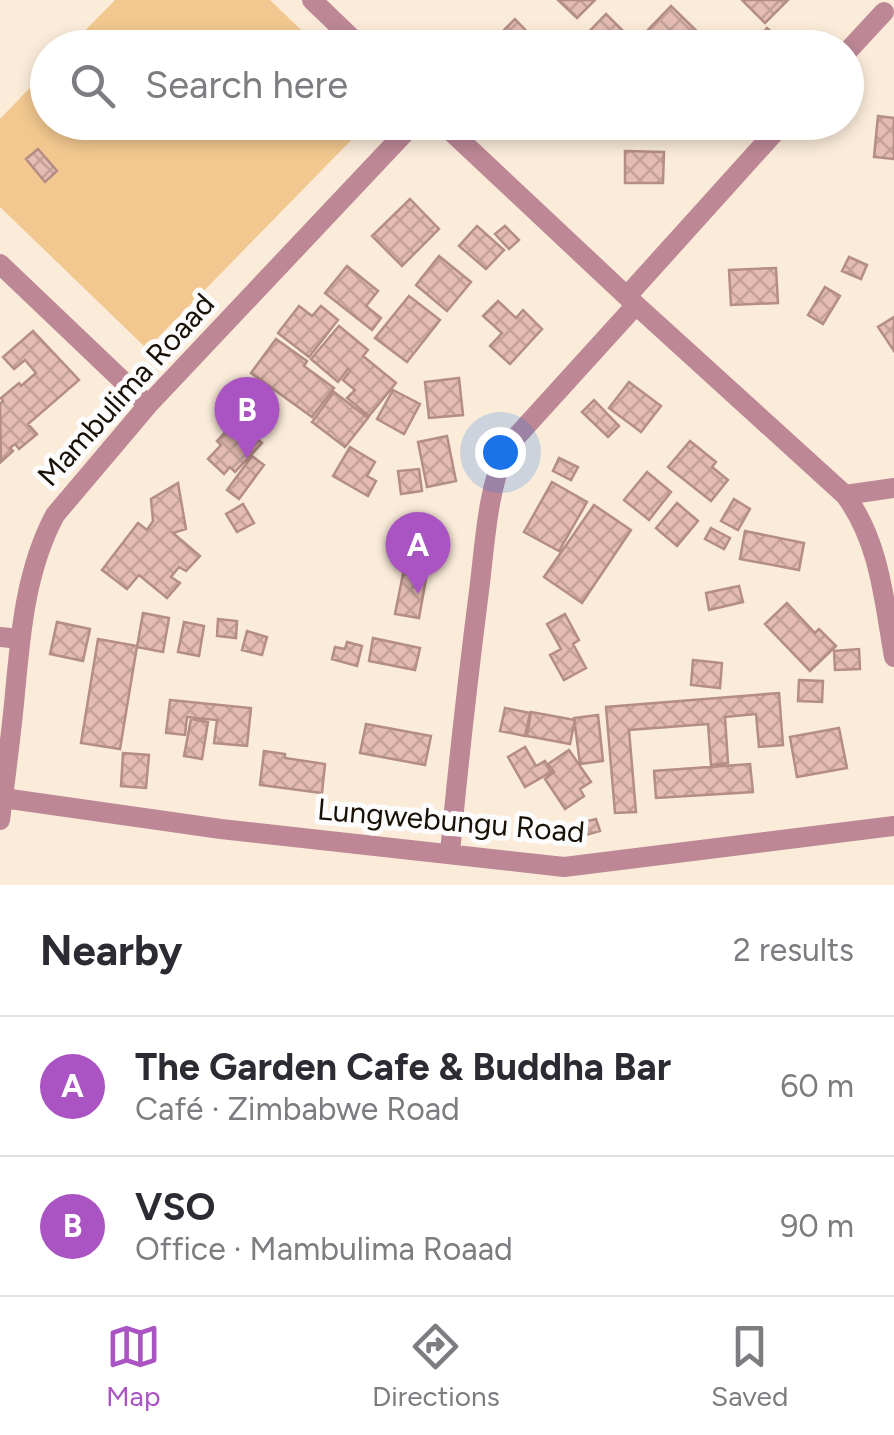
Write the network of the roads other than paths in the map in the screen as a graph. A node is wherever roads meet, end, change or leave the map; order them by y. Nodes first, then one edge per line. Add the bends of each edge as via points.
1 (312, 0) edge
2 (883, 10) edge
3 (343, 30) edge
4 (864, 33) edge
5 (398, 140) edge
6 (460, 140) edge
7 (769, 140) edge
8 (0, 264) edge
9 (632, 300) junction
10 (148, 404) junction
11 (894, 488) edge
12 (846, 494) junction
13 (10, 638) edge
14 (894, 657) edge
15 (3, 798) junction
16 (0, 820) edge
17 (894, 826) edge
18 (450, 853) junction

1 - 3 street
2 - 4 street
5 - 10 street, Mambulima Roaad
6 - 9 street
7 - 9 street
8 - 10 street
9 - 12 street
9 - 18 street via 507,447 499,465
10 - 13 street, Mambulima Roaad via 55,515
11 - 12 street
12 - 14 street via 869,534
13 - 15 street, Mambulima Roaad
15 - 16 street, Mambulima Roaad
15 - 18 street, Lungwebungu Road
17 - 18 street, Lungwebungu Road via 589,866

